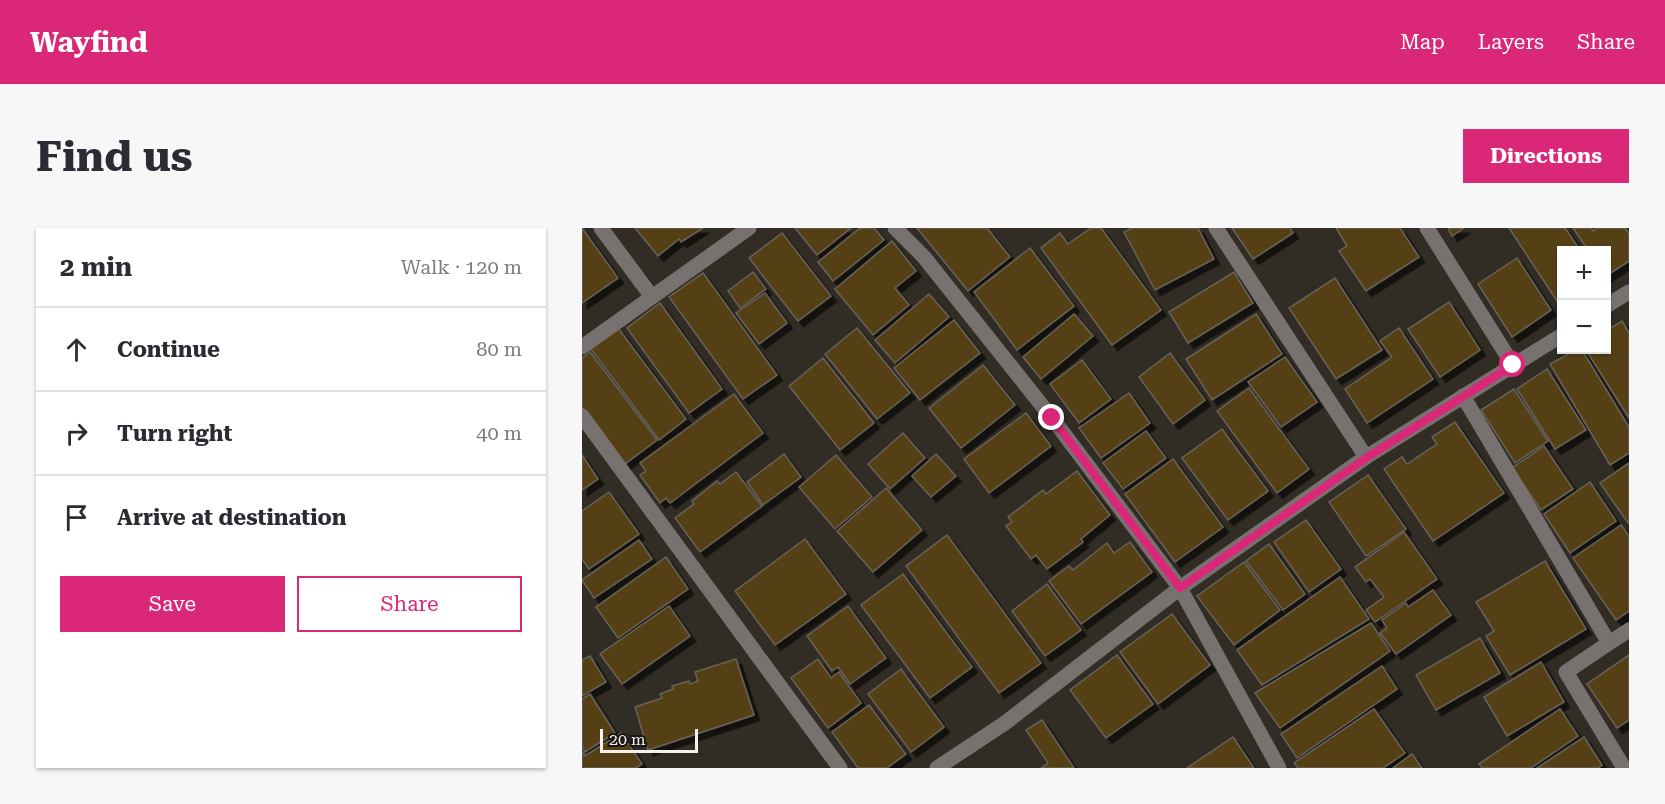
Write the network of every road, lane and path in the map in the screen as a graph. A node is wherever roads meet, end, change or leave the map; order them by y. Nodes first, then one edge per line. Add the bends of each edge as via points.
1 (602, 228) edge
2 (749, 228) edge
3 (895, 228) edge
4 (1216, 228) edge
5 (1427, 228) edge
6 (1629, 292) edge
7 (652, 297) junction
8 (1611, 303) edge
9 (1557, 337) edge
10 (582, 347) edge
11 (1513, 365) junction
12 (1463, 396) junction
13 (582, 416) edge
14 (1366, 458) junction
15 (1180, 588) junction
16 (1629, 630) edge
17 (1609, 643) junction
18 (840, 768) edge
19 (937, 768) edge
20 (1279, 768) edge
21 (1624, 768) edge

1 - 7 street
2 - 7 street
3 - 15 street via 924,257 988,337
4 - 14 street
5 - 11 street
6 - 8 street
7 - 10 street
9 - 11 street
11 - 12 street
12 - 14 street
12 - 17 street
13 - 18 street
14 - 15 street
15 - 19 street via 1005,723
15 - 20 street
16 - 17 street
17 - 21 street via 1566,672

